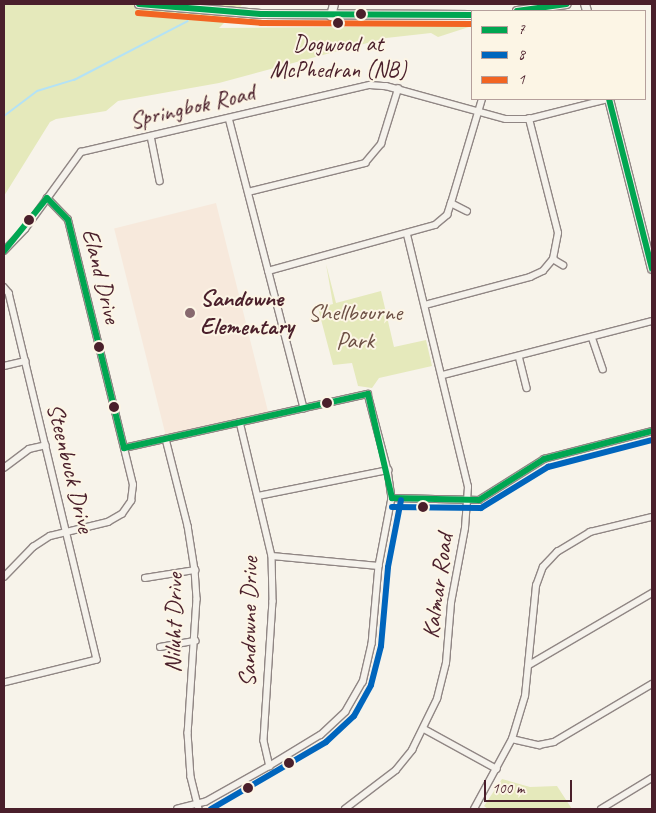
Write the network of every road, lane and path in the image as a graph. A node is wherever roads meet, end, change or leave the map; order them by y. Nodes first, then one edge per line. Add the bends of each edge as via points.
1 (139, 4) edge
2 (334, 4) edge
3 (567, 4) edge
4 (524, 10) edge
5 (471, 15) edge
6 (331, 16) junction
7 (398, 89) junction
8 (482, 100) edge
9 (605, 100) edge
10 (609, 100) edge
11 (478, 111) junction
12 (228, 118) junction
13 (529, 119) junction
14 (152, 136) junction
15 (160, 181) dead end
16 (248, 192) junction
17 (47, 198) junction
18 (452, 202) junction
19 (467, 211) dead end
20 (407, 234) junction
21 (4, 250) edge
22 (553, 259) junction
23 (563, 265) dead end
24 (652, 269) edge
25 (268, 270) junction
26 (4, 287) edge
27 (425, 305) junction
28 (652, 321) edge
29 (592, 337) junction
30 (519, 356) junction
31 (25, 361) junction
32 (4, 366) edge
33 (603, 369) dead end
34 (443, 375) junction
35 (527, 388) dead end
36 (304, 408) junction
37 (240, 422) junction
38 (652, 431) edge
39 (166, 438) junction
40 (46, 445) junction
41 (124, 448) junction
42 (4, 468) edge
43 (388, 470) junction
44 (258, 496) junction
45 (392, 498) junction
46 (467, 500) junction
47 (652, 517) edge
48 (66, 532) junction
49 (272, 556) junction
50 (379, 566) junction
51 (195, 570) junction
52 (4, 577) edge
53 (145, 578) dead end
54 (652, 593) edge
55 (195, 641) junction
56 (160, 647) dead end
57 (529, 665) junction
58 (4, 683) edge
59 (652, 684) edge
60 (424, 729) junction
61 (512, 739) junction
62 (270, 766) junction
63 (497, 769) junction
64 (652, 778) edge
65 (198, 807) edge
66 (178, 809) edge
67 (345, 809) edge
68 (474, 809) edge
69 (601, 809) edge

1 - 6 main road via 238,13
2 - 6 main road
3 - 4 main road
5 - 6 main road
7 - 11 street, Springbok Road
7 - 12 street, Springbok Road via 370,85
7 - 16 street via 381,144 365,163
8 - 11 street
9 - 13 street, Springbok Road
10 - 24 main road
11 - 13 street, Springbok Road via 506,119
11 - 18 street
12 - 14 street, Springbok Road
12 - 16 street
13 - 22 street via 558,233
14 - 15 street
14 - 17 street, Springbok Road via 81,152
16 - 25 street
17 - 21 street, Springbok Road
17 - 41 street, Eland Drive via 68,220
18 - 19 street
18 - 20 street via 446,215 435,225
20 - 25 street
20 - 27 street, Kalmar Road
22 - 23 street
22 - 27 street via 543,271 530,277
25 - 36 street
26 - 31 street, Steenbuck Drive via 9,293
27 - 34 street, Kalmar Road
28 - 29 street
29 - 30 street
29 - 33 street
30 - 34 street
30 - 35 street
31 - 32 street
31 - 40 street, Steenbuck Drive
34 - 46 street, Kalmar Road via 468,486
36 - 37 street
36 - 43 street via 368,394
37 - 39 street
37 - 44 street, Sandowne Drive
38 - 46 street via 544,459 479,500
39 - 41 street
39 - 51 street, Niluht Drive via 188,526
40 - 42 street via 29,449
40 - 48 street, Steenbuck Drive
41 - 48 street, Eland Drive via 133,485 131,501 122,514 108,522
43 - 44 street
43 - 45 street
44 - 49 street, Sandowne Drive
45 - 46 street
45 - 50 street
46 - 60 street, Kalmar Road via 451,603 446,664 438,699
47 - 57 street via 590,532 557,552 543,567 536,586
48 - 52 street, Eland Drive via 32,547
48 - 58 street, Steenbuck Drive via 97,660
49 - 50 street
49 - 62 street, Sandowne Drive via 274,601 264,742
50 - 62 street via 372,644 363,682 346,712 321,735
51 - 53 street
51 - 55 street, Niluht Drive
54 - 57 street
55 - 56 street
55 - 65 street, Niluht Drive via 188,734 191,777
57 - 61 street via 525,696
59 - 61 street via 554,742 539,745
60 - 63 street
60 - 67 street, Kalmar Road via 396,770
61 - 63 street
62 - 65 street
63 - 68 street
64 - 69 street
65 - 66 street

